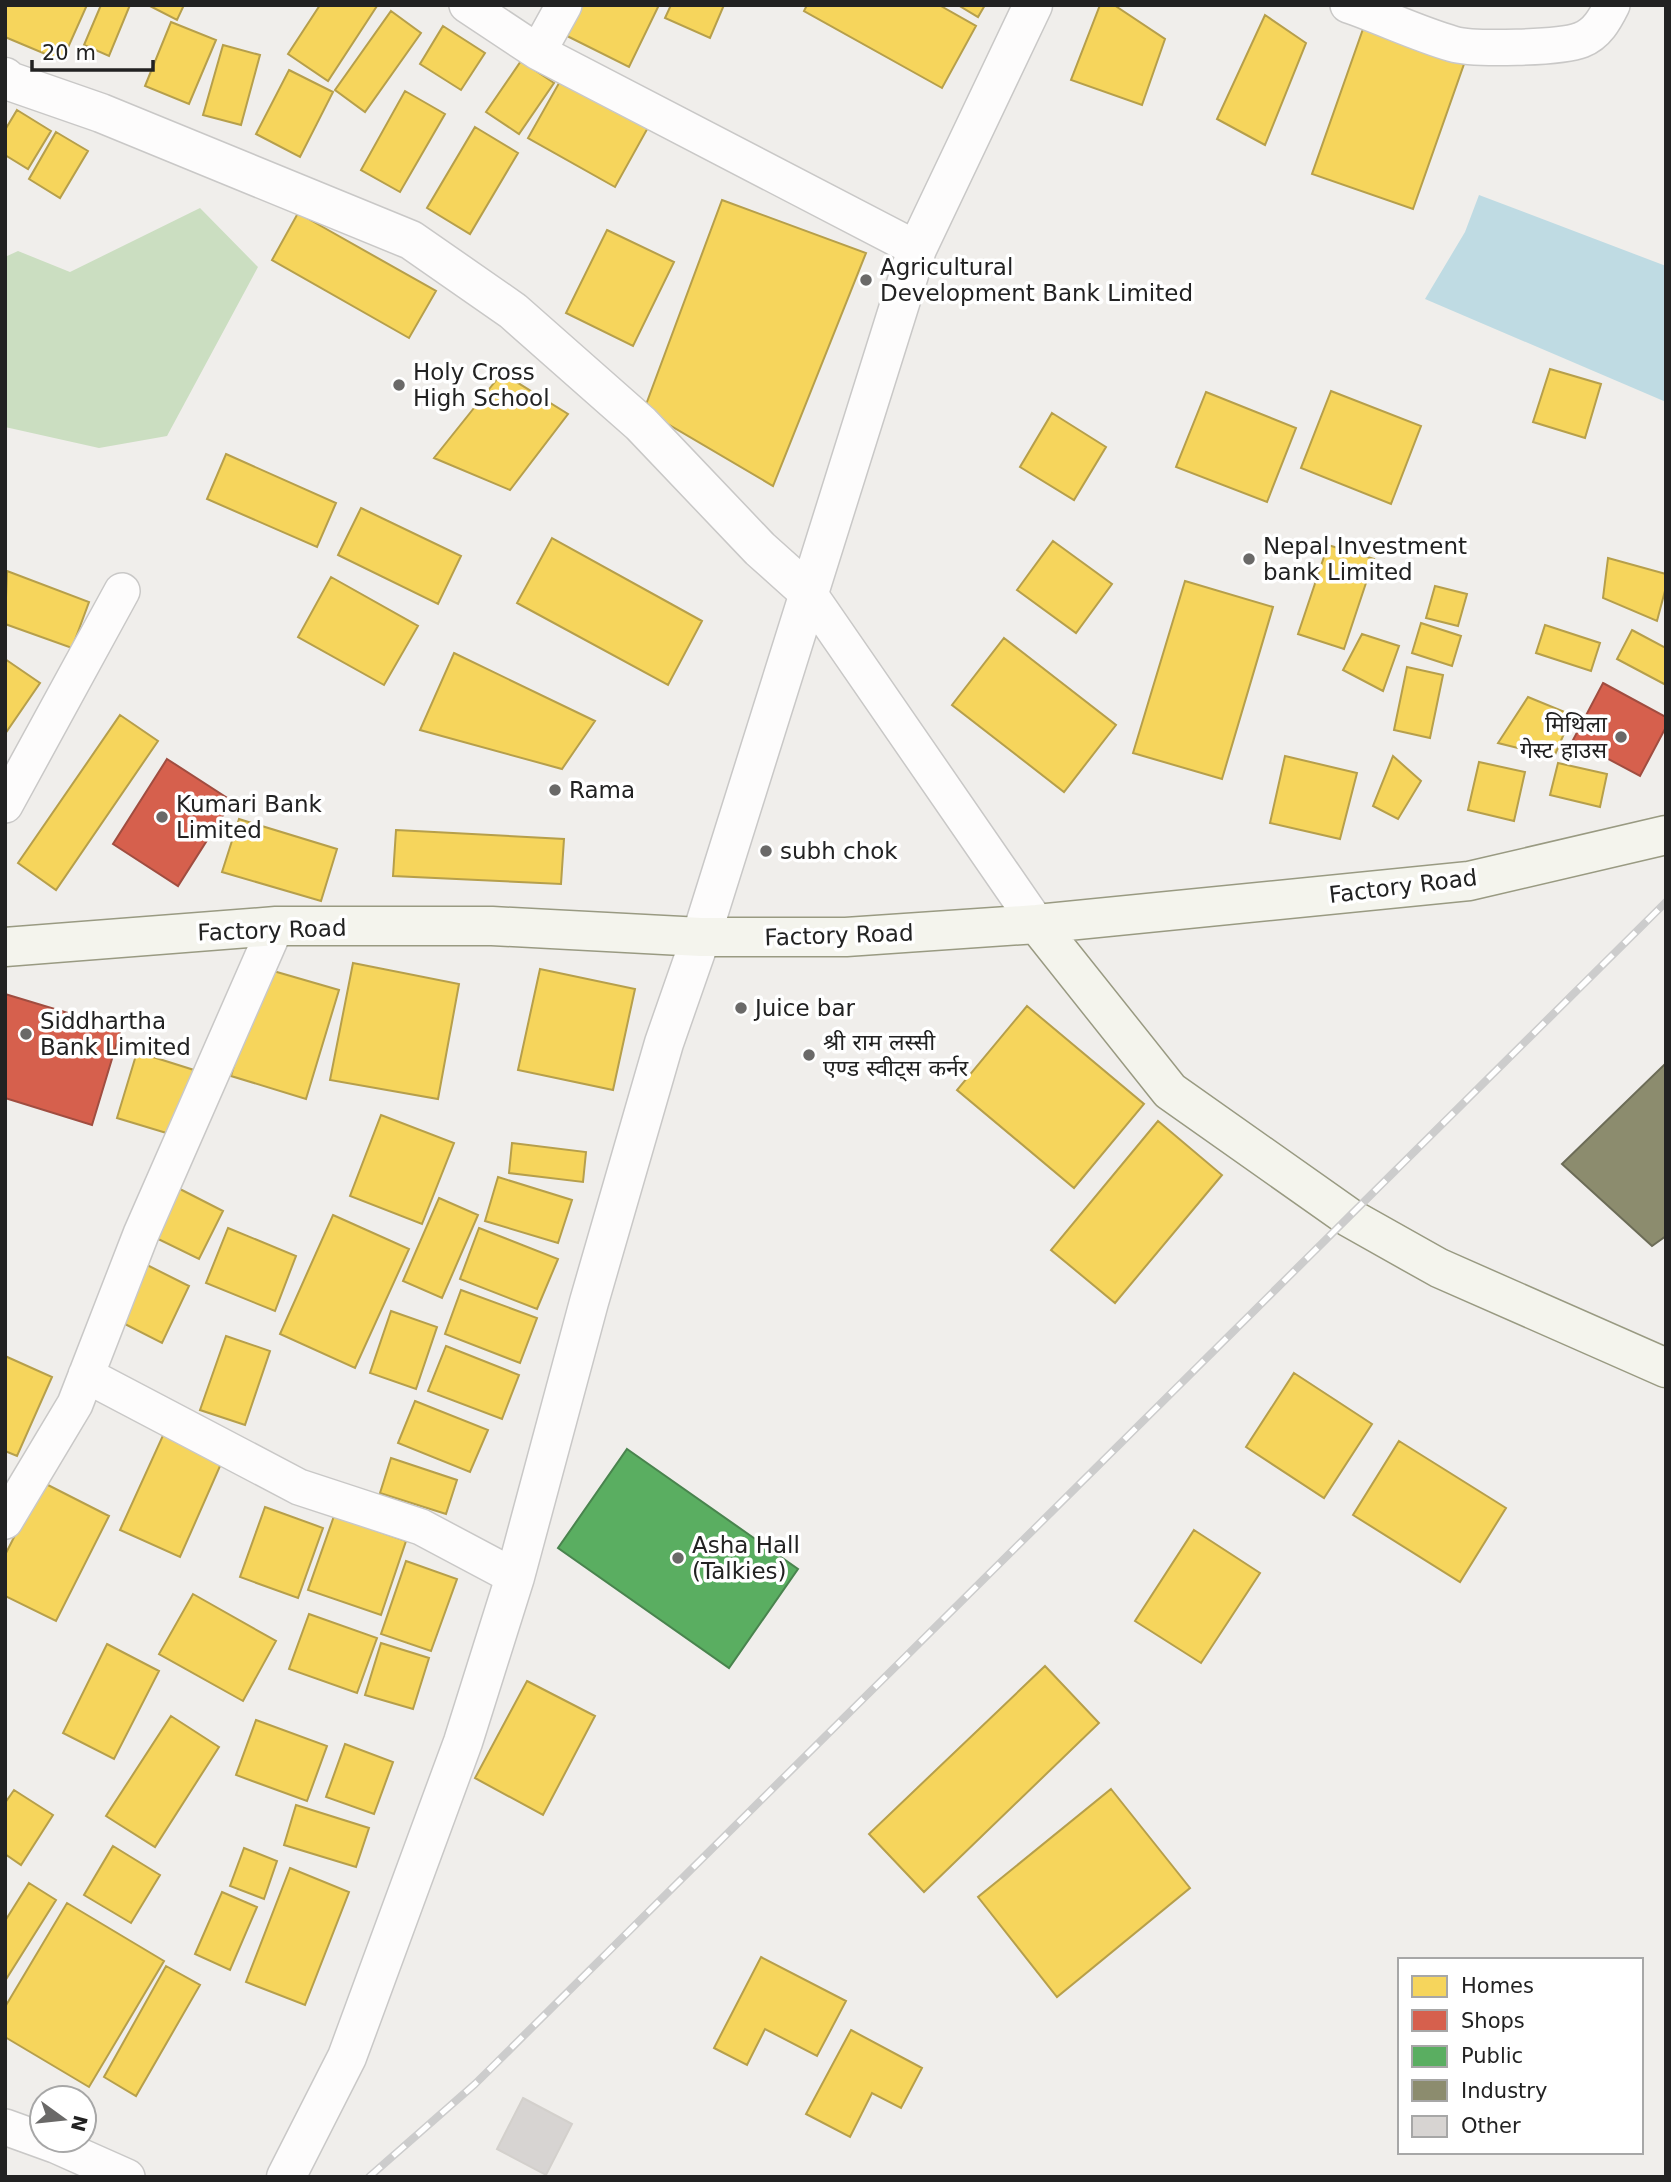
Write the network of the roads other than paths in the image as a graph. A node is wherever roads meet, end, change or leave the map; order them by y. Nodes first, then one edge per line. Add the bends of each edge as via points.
1 (467, 5) edge
2 (564, 5) edge
3 (1033, 5) edge
4 (1348, 5) edge
5 (1612, 5) edge
6 (538, 51) junction
7 (6, 81) edge
8 (917, 249) junction
9 (122, 592) dead end
10 (808, 592) junction
11 (5, 805) edge
12 (1666, 835) edge
13 (1037, 924) junction
14 (276, 926) junction
15 (701, 937) junction
16 (5, 947) edge
17 (1666, 1368) edge
18 (86, 1375) junction
19 (5, 1521) edge
20 (515, 1577) junction
21 (5, 2127) edge
22 (127, 2177) edge
23 (286, 2177) edge

1 - 6 street
2 - 6 street
3 - 8 street
4 - 5 street via 1455,45 1513,46 1581,40 1602,25
6 - 8 street
7 - 10 street via 101,113 411,240 513,312 641,424
8 - 10 street
9 - 11 street
10 - 13 street
10 - 15 street
12 - 13 main road, Factory Road via 1469,881
13 - 15 main road, Factory Road via 846,937
13 - 17 main road via 1170,1091 1350,1218 1439,1268
14 - 15 main road, Factory Road via 492,926
14 - 16 main road, Factory Road
14 - 18 street via 141,1234
15 - 20 street via 642,1120
18 - 19 street via 75,1404
18 - 20 street via 299,1487 421,1527
20 - 23 street via 463,1742 347,2057
21 - 22 street

